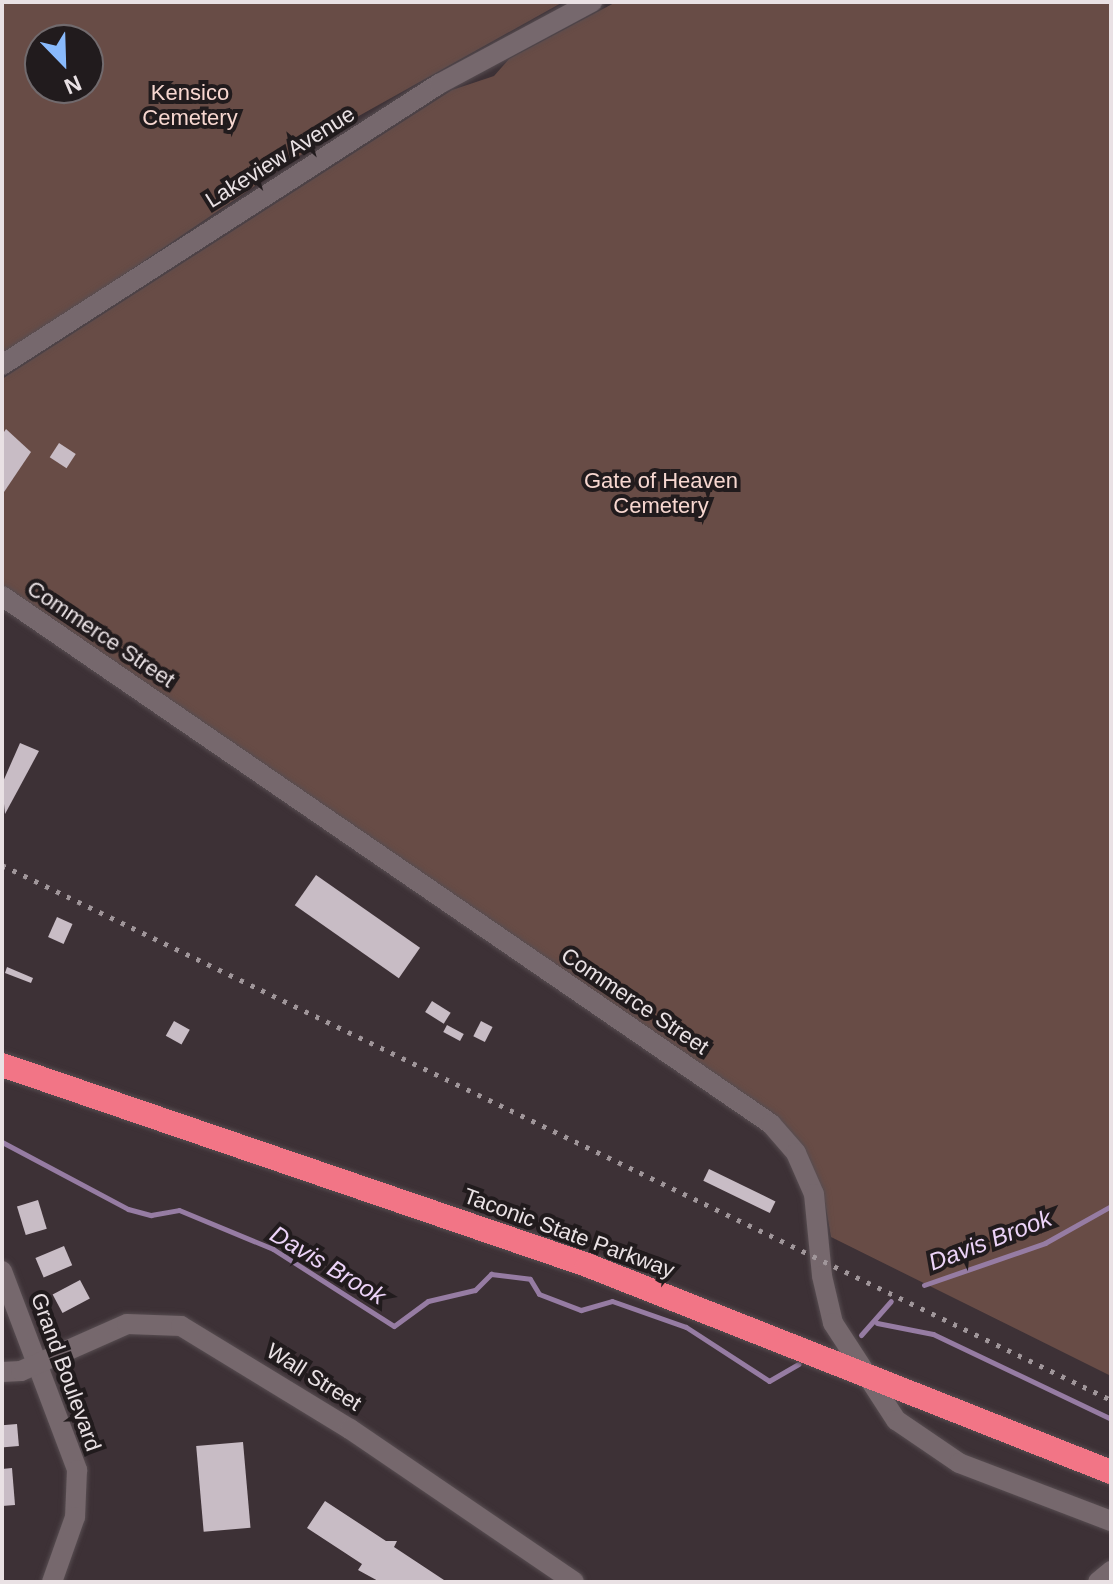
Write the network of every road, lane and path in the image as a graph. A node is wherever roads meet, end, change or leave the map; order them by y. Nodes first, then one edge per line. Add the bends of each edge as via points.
1 (592, 2) edge
2 (2, 365) edge
3 (2, 596) edge
4 (2, 1048) edge
5 (2, 1065) edge
6 (2, 1271) edge
7 (846, 1348) junction
8 (40, 1363) junction
9 (860, 1371) junction
10 (2, 1372) edge
11 (1111, 1454) edge
12 (1111, 1472) edge
13 (1111, 1521) edge
14 (1111, 1571) edge
15 (52, 1582) edge
16 (574, 1582) edge
17 (1098, 1582) edge

1 - 2 street, Lakeview Avenue via 439,84
3 - 7 street, Commerce Street via 771,1124 811,1183 826,1301
4 - 7 highway, Taconic State Parkway via 586,1248
5 - 9 highway, Taconic State Parkway via 574,1260
6 - 8 street, Grand Boulevard
7 - 9 street, Commerce Street
7 - 11 highway, Taconic State Parkway
8 - 10 street, Wall Street
8 - 15 street, Grand Boulevard via 77,1470 75,1517
8 - 16 street, Wall Street via 127,1324 181,1326 350,1429
9 - 12 highway, Taconic State Parkway
9 - 13 street, Commerce Street via 896,1420 933,1450
14 - 17 street

